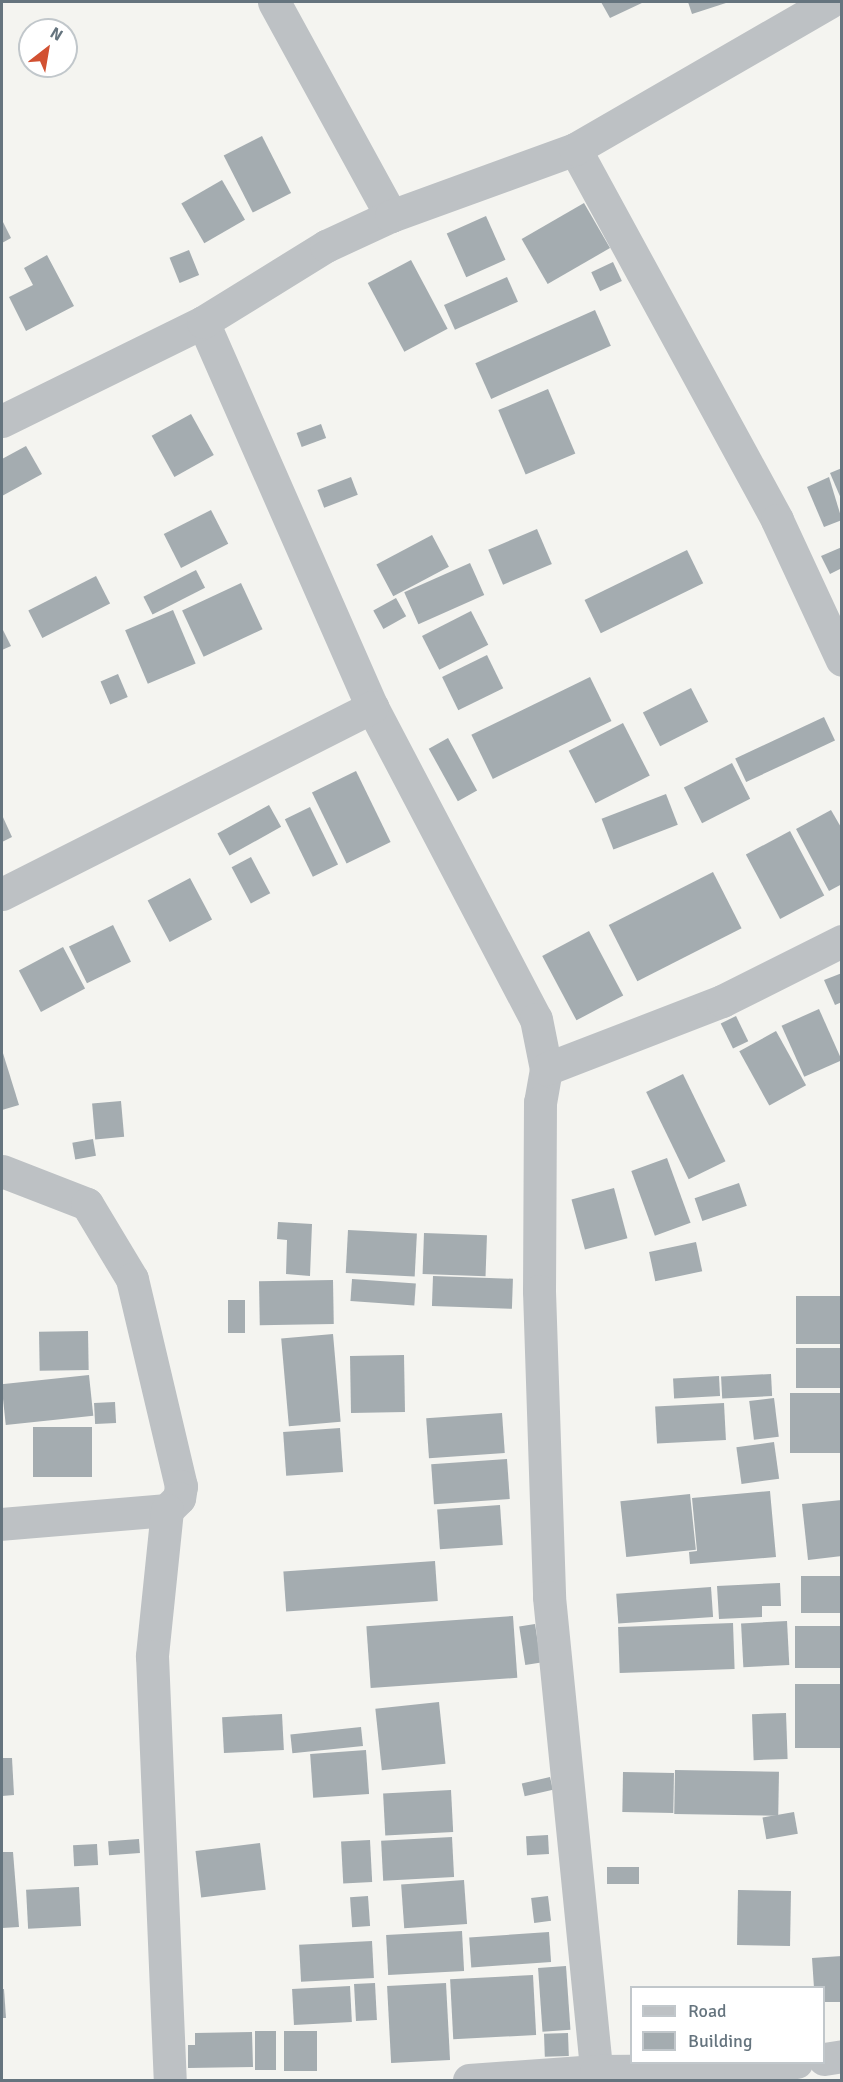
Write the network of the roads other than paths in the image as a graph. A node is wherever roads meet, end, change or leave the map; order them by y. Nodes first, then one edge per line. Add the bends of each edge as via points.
1 (274, 2) edge
2 (830, 2) edge
3 (575, 149) junction
4 (391, 216) junction
5 (203, 322) junction
6 (2, 421) edge
7 (842, 660) edge
8 (372, 707) junction
9 (2, 894) edge
10 (842, 941) edge
11 (546, 1069) junction
12 (2, 1171) edge
13 (167, 1510) junction
14 (2, 1524) edge
15 (842, 2056) edge
16 (825, 2059) edge
17 (782, 2064) edge
18 (596, 2071) junction
19 (170, 2080) edge
20 (469, 2080) edge

1 - 4 street
2 - 3 street
3 - 4 street
3 - 7 street via 777,520
4 - 5 street via 326,246
5 - 6 street
5 - 8 street
8 - 9 street
8 - 11 street via 536,1019
10 - 11 street via 722,1001
11 - 18 street via 540,1102 539,1291 549,1597
12 - 13 street via 87,1204 132,1279 181,1486 179,1498
13 - 14 street
13 - 19 street via 152,1656
15 - 16 street
17 - 18 street via 740,2070
18 - 20 street

